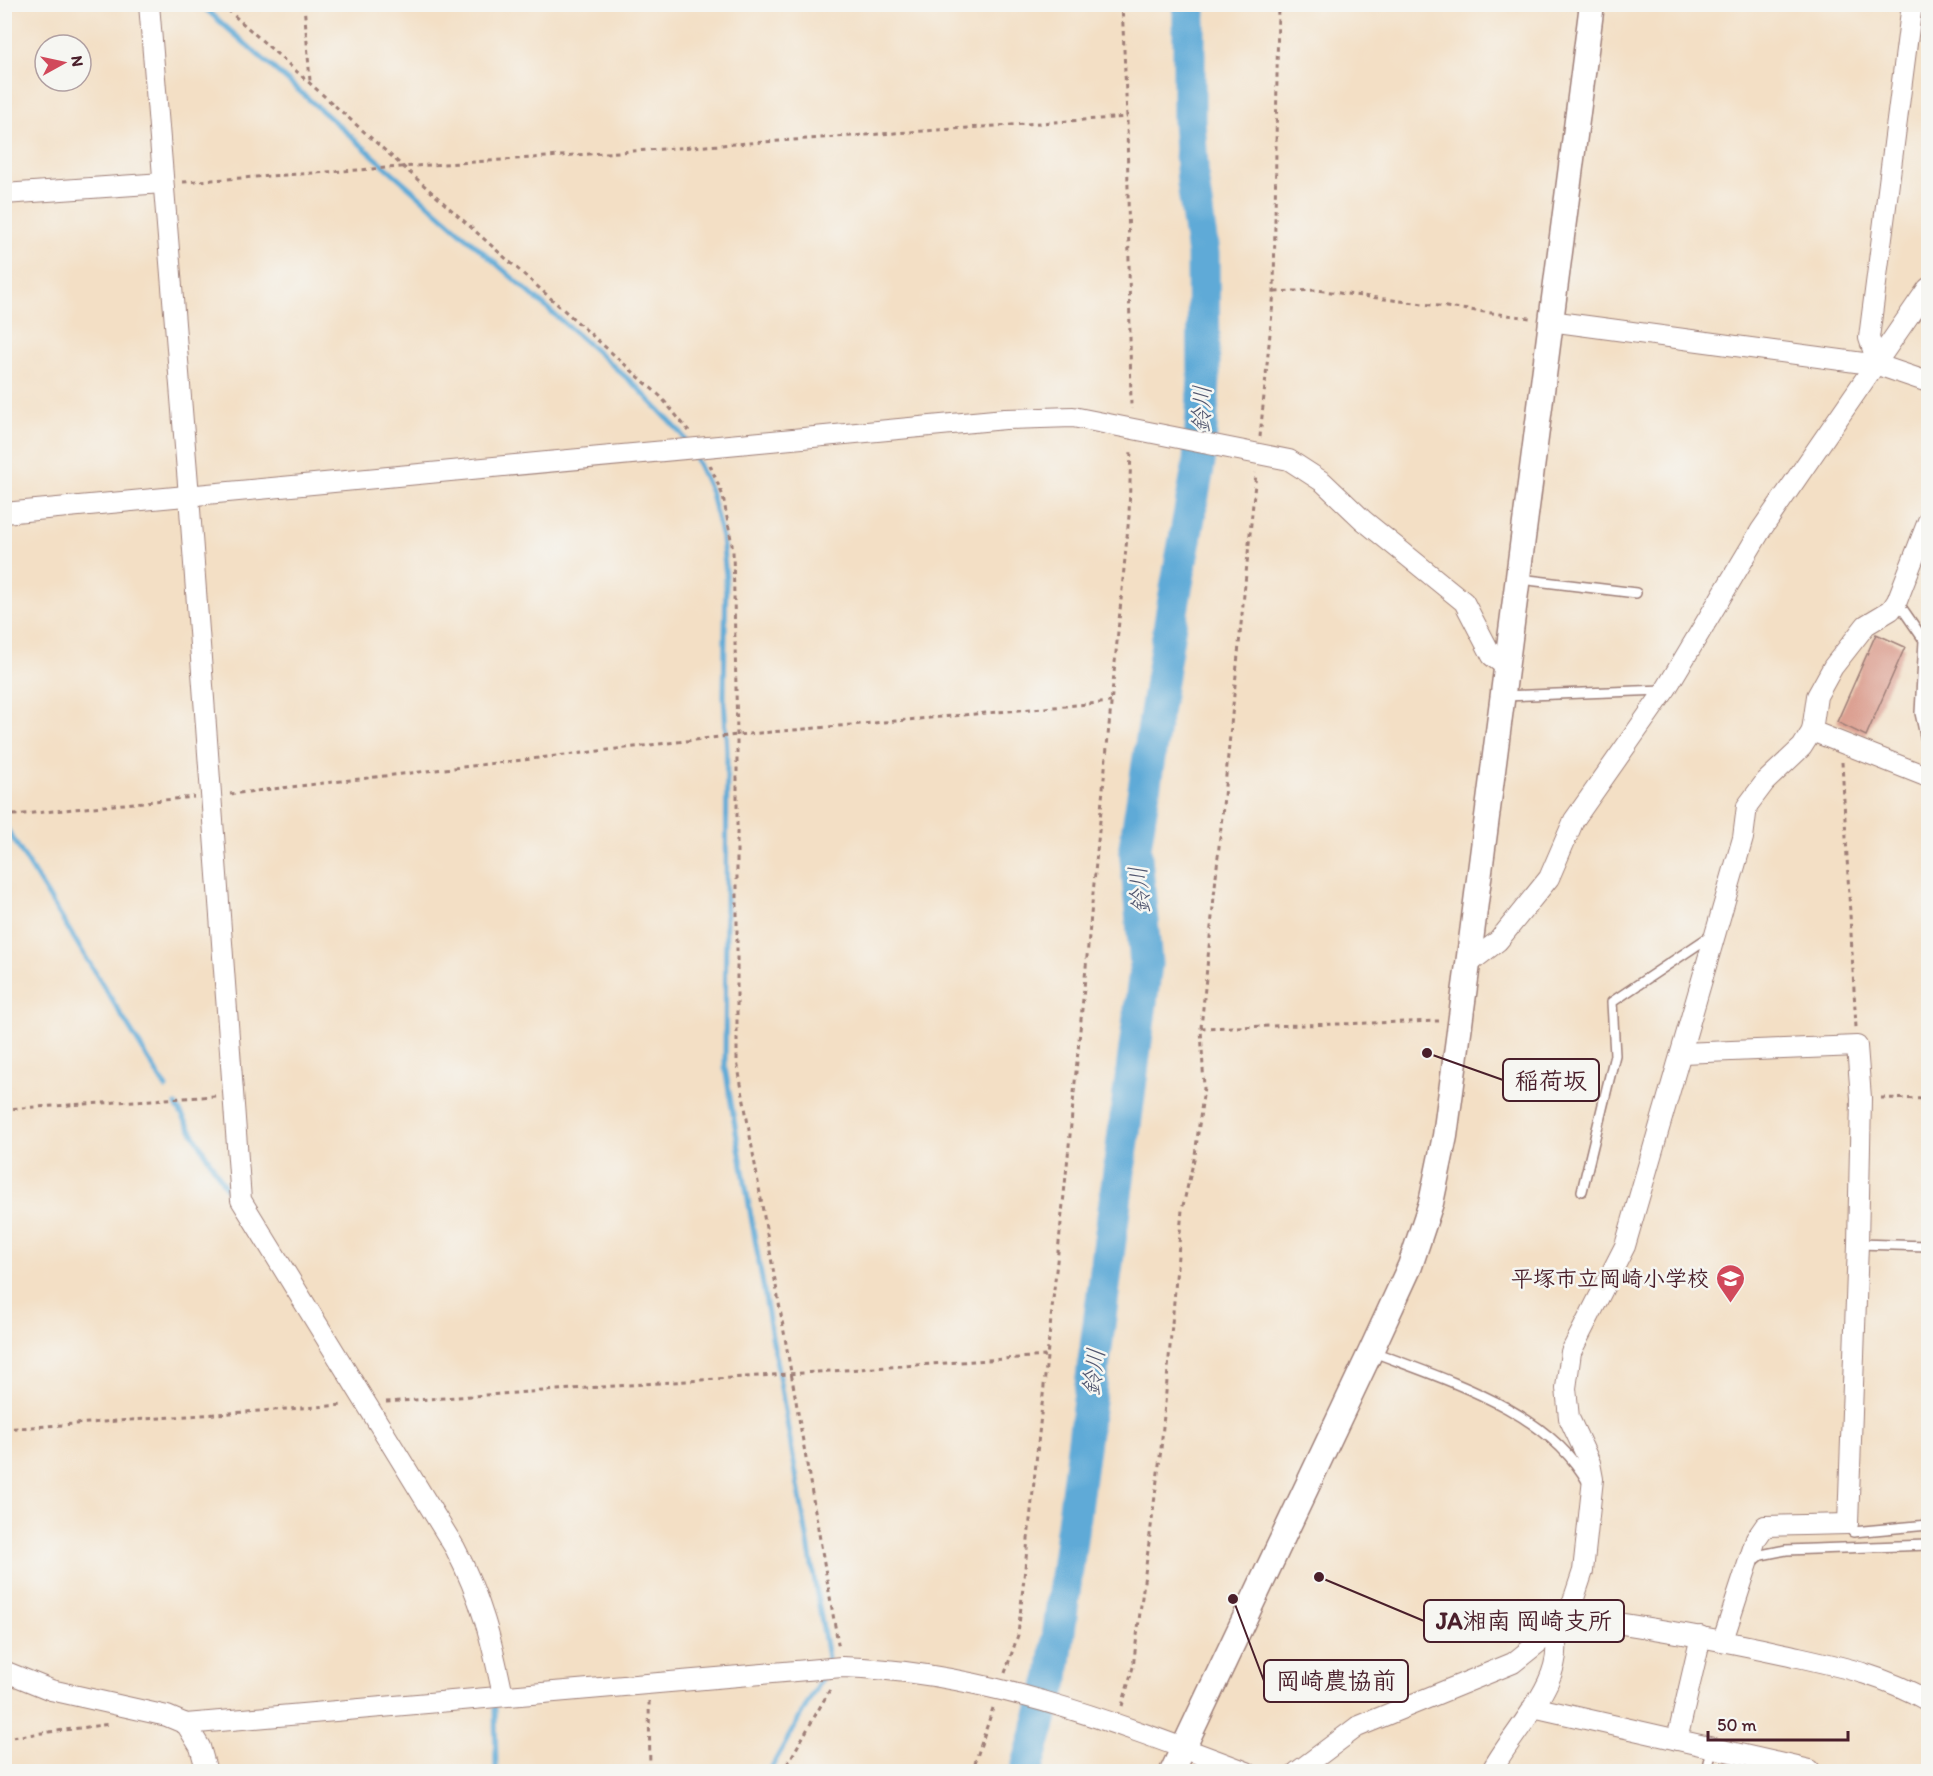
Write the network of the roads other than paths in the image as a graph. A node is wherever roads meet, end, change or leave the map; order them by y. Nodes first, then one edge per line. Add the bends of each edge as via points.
1 (149, 4) edge
2 (1592, 4) edge
3 (1912, 4) edge
4 (163, 183) junction
5 (4, 194) edge
6 (1929, 288) edge
7 (1550, 321) junction
8 (1878, 364) junction
9 (1929, 382) edge
10 (189, 496) junction
11 (4, 513) edge
12 (1929, 521) edge
13 (1517, 578) junction
14 (1636, 592) dead end
15 (1897, 601) junction
16 (1506, 667) junction
17 (1666, 690) junction
18 (1501, 696) junction
19 (1812, 731) junction
20 (1929, 749) edge
21 (1929, 777) edge
22 (1716, 933) junction
23 (1468, 964) junction
24 (1682, 1053) junction
25 (1582, 1191) dead end
26 (1858, 1244) junction
27 (1929, 1246) edge
28 (1371, 1351) junction
29 (1593, 1492) junction
30 (1848, 1524) junction
31 (1929, 1526) edge
32 (1929, 1545) edge
33 (1747, 1567) junction
34 (1568, 1616) junction
35 (1553, 1631) junction
36 (1701, 1636) junction
37 (1724, 1640) junction
38 (4, 1671) edge
39 (503, 1696) junction
40 (1929, 1701) edge
41 (1533, 1707) junction
42 (186, 1724) junction
43 (1677, 1740) junction
44 (1183, 1748) junction
45 (1712, 1748) junction
46 (1810, 1770) edge
47 (207, 1772) edge
48 (1172, 1772) edge
49 (1247, 1772) edge
50 (1297, 1772) edge
51 (1491, 1772) edge
52 (1707, 1772) edge

1 - 4 street
2 - 7 street
3 - 8 street via 1869,338
4 - 5 street
4 - 10 street
6 - 8 street
7 - 8 street
7 - 13 street
8 - 9 street
8 - 17 street via 1761,530
10 - 11 street
10 - 16 street via 1005,419 1072,417 1289,460 1323,482 1363,520 1464,602 1492,657
10 - 39 street via 241,1200 455,1548 485,1614
12 - 15 street
13 - 14 lane
13 - 16 street
15 - 19 street via 1891,610 1866,625 1833,667 1817,696
15 - 20 lane via 1924,640 1920,713
16 - 18 street
17 - 18 lane
17 - 23 street via 1574,820 1549,878 1498,941
18 - 23 street
19 - 21 street
19 - 22 street via 1747,806 1743,838
22 - 24 street
22 - 25 lane via 1612,1002 1615,1055
23 - 28 street via 1445,1136 1431,1203 1410,1266
24 - 26 street via 1857,1046 1861,1098
24 - 29 street via 1625,1246 1571,1352 1566,1388 1569,1418 1590,1462
26 - 27 lane
26 - 30 street
28 - 29 lane via 1470,1390 1543,1431 1572,1459
28 - 44 street
29 - 34 street via 1583,1571
30 - 31 lane via 1853,1532
30 - 33 street via 1765,1526 1756,1539
32 - 33 lane via 1786,1550 1761,1555
33 - 37 street
34 - 35 street
34 - 36 street
35 - 41 street via 1558,1643 1551,1678
35 - 50 street via 1513,1663 1357,1727
36 - 37 street
36 - 43 street
37 - 40 street via 1864,1672 1897,1683
38 - 42 street via 51,1690 167,1716
39 - 42 street
39 - 44 street via 843,1667 927,1673 1117,1723
41 - 43 street
41 - 51 street
42 - 47 street via 200,1747
43 - 45 street
44 - 48 street
44 - 49 street
45 - 46 street
45 - 52 lane

